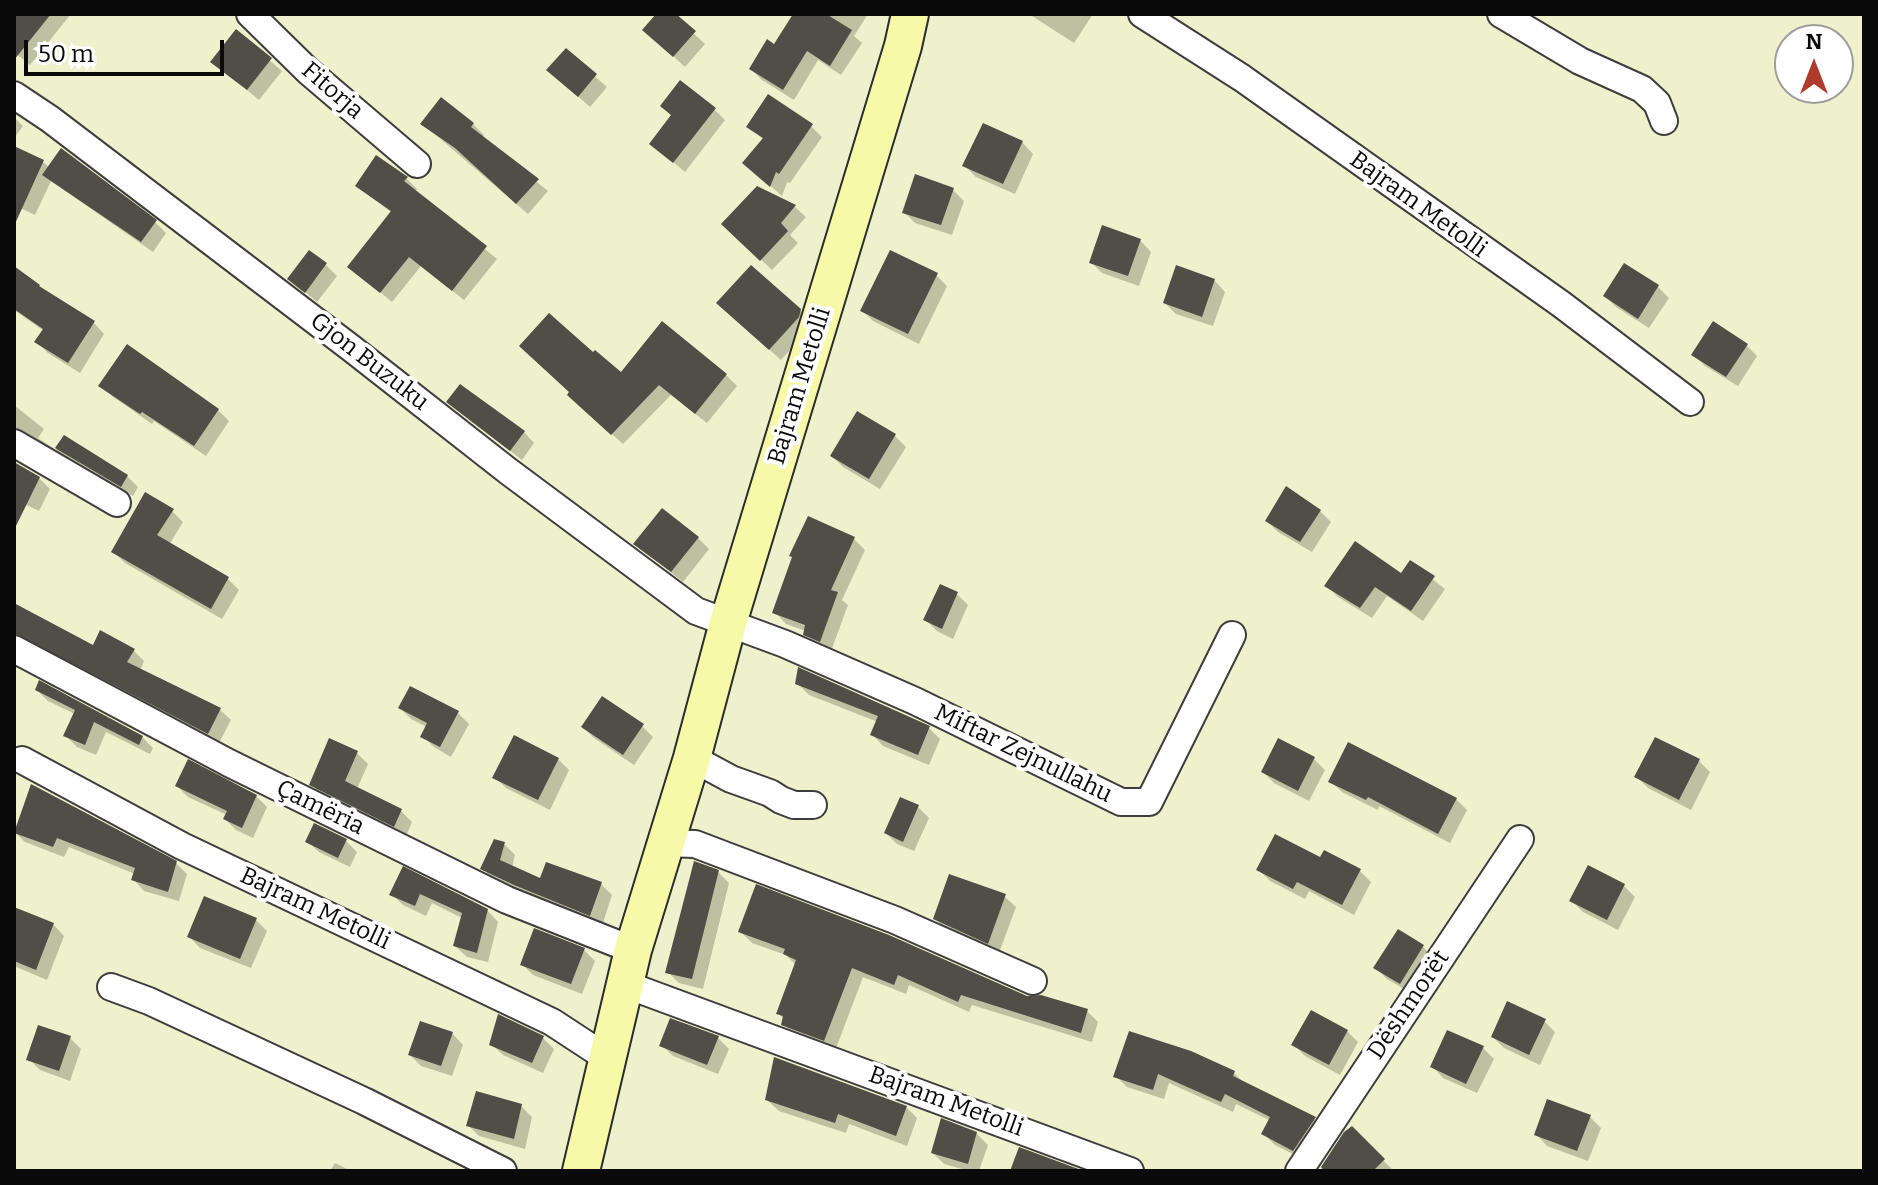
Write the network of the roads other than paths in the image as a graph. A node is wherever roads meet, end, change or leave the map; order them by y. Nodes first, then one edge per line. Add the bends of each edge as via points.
1 (250, 14) edge
2 (910, 14) edge
3 (1142, 14) edge
4 (1501, 14) edge
5 (14, 95) edge
6 (1664, 121) dead end
7 (417, 164) dead end
8 (1690, 402) dead end
9 (14, 443) edge
10 (117, 503) dead end
11 (728, 623) junction
12 (1232, 635) dead end
13 (14, 649) edge
14 (692, 758) junction
15 (22, 760) dead end
16 (813, 805) dead end
17 (1520, 839) dead end
18 (664, 843) junction
19 (633, 950) junction
20 (1033, 981) dead end
21 (627, 985) junction
22 (111, 987) dead end
23 (607, 1058) junction
24 (503, 1171) edge
25 (581, 1171) edge
26 (1130, 1171) edge
27 (1299, 1171) edge

1 - 7 street, Fitorja
2 - 11 main road, Bajram Metolli
3 - 8 street, Bajram Metolli via 1242,78
4 - 6 street via 1580,61 1642,89 1657,103
5 - 11 street, Gjon Buzuku via 696,611
9 - 10 street
11 - 12 street, Miftar Zejnullahu via 915,701 1121,802 1149,802
11 - 14 main road, Bajram Metolli
13 - 19 street, Çamëria via 493,893
14 - 16 street via 781,800
14 - 18 main road, Bajram Metolli
15 - 23 street, Bajram Metolli via 182,846 552,1022
17 - 27 street, Dëshmorët
18 - 19 main road, Bajram Metolli
18 - 20 street via 695,844 895,920
19 - 21 main road, Bajram Metolli
21 - 23 main road, Bajram Metolli
21 - 26 street, Bajram Metolli
22 - 24 street via 364,1101
23 - 25 main road, Bajram Metolli

